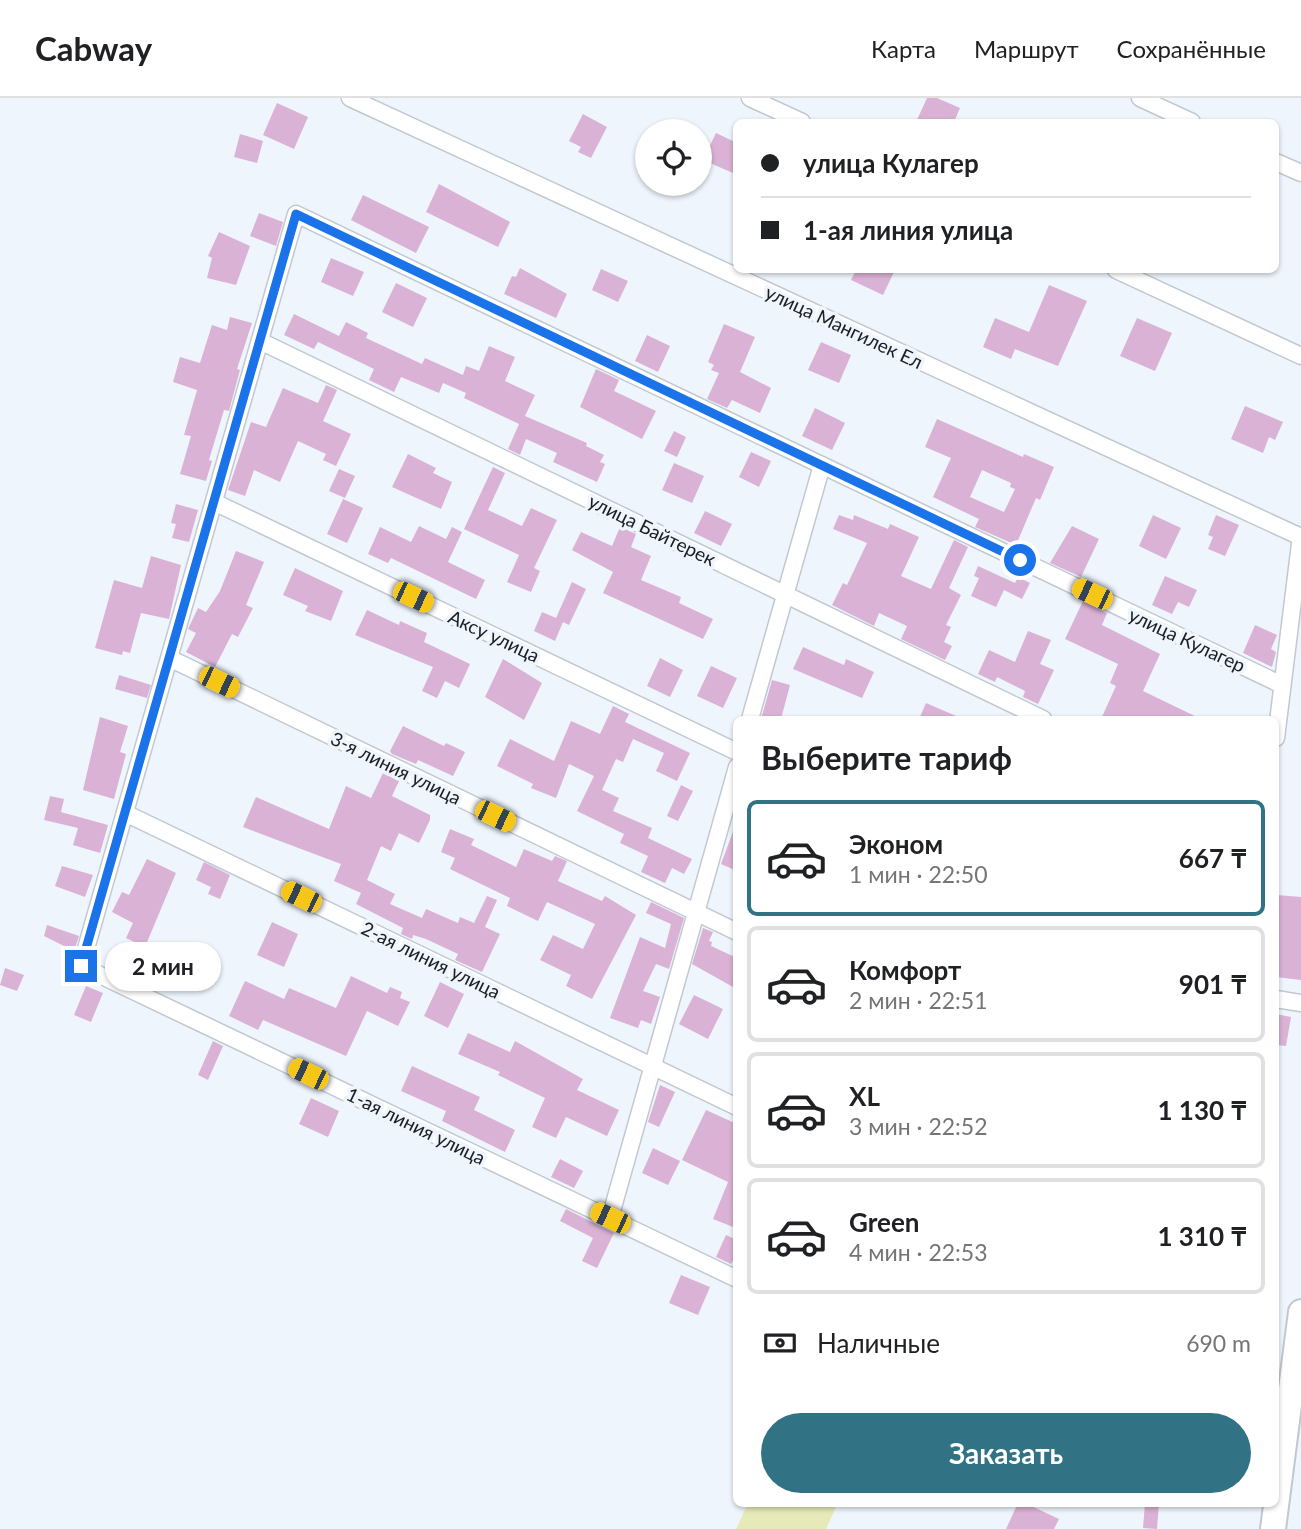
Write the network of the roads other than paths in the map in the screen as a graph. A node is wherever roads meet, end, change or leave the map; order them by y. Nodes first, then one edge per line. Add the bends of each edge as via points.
1 (350, 98) edge
2 (750, 98) edge
3 (1140, 98) edge
4 (796, 119) edge
5 (1186, 119) edge
6 (1279, 163) edge
7 (1301, 173) edge
8 (296, 214) joint
9 (1122, 273) edge
10 (260, 341) junction
11 (1301, 356) edge
12 (822, 465) junction
13 (214, 502) junction
14 (1301, 537) edge
15 (785, 595) junction
16 (169, 658) junction
17 (1293, 664) edge
18 (1282, 685) junction
19 (751, 716) edge
20 (1037, 716) edge
21 (1278, 716) edge
22 (733, 750) edge
23 (733, 781) edge
24 (125, 813) junction
25 (696, 913) junction
26 (733, 930) edge
27 (1279, 999) edge
28 (1301, 1003) edge
29 (653, 1066) junction
30 (733, 1105) edge
31 (610, 1218) junction
32 (733, 1277) edge
33 (1301, 1312) edge
34 (1296, 1391) edge
35 (1279, 1493) edge
36 (1277, 1507) edge
37 (1273, 1529) edge

1 - 14 street, улица Мангилек Ел
2 - 4 street
3 - 5 street
6 - 7 street
8 - 10 street, 1-ая линия улица
8 - 12 street, улица Кулагер
9 - 11 street
10 - 13 street, 1-ая линия улица
10 - 15 street, улица Байтерек
12 - 15 street
12 - 18 street, улица Кулагер
13 - 16 street, 1-ая линия улица
13 - 22 street, Аксу улица
14 - 17 street
15 - 19 street
15 - 20 street, улица Байтерек
16 - 24 street, 1-ая линия улица
16 - 25 street, 3-я линия улица
17 - 18 street
18 - 21 street
23 - 25 street
24 - 29 street, 2-ая линия улица
24 - 31 street, 1-ая линия улица via 81,966
25 - 26 street, 3-я линия улица
25 - 29 street
27 - 28 street
29 - 30 street, 2-ая линия улица
29 - 31 street
31 - 32 street, 1-ая линия улица
33 - 34 main road
34 - 35 main road
36 - 37 main road

